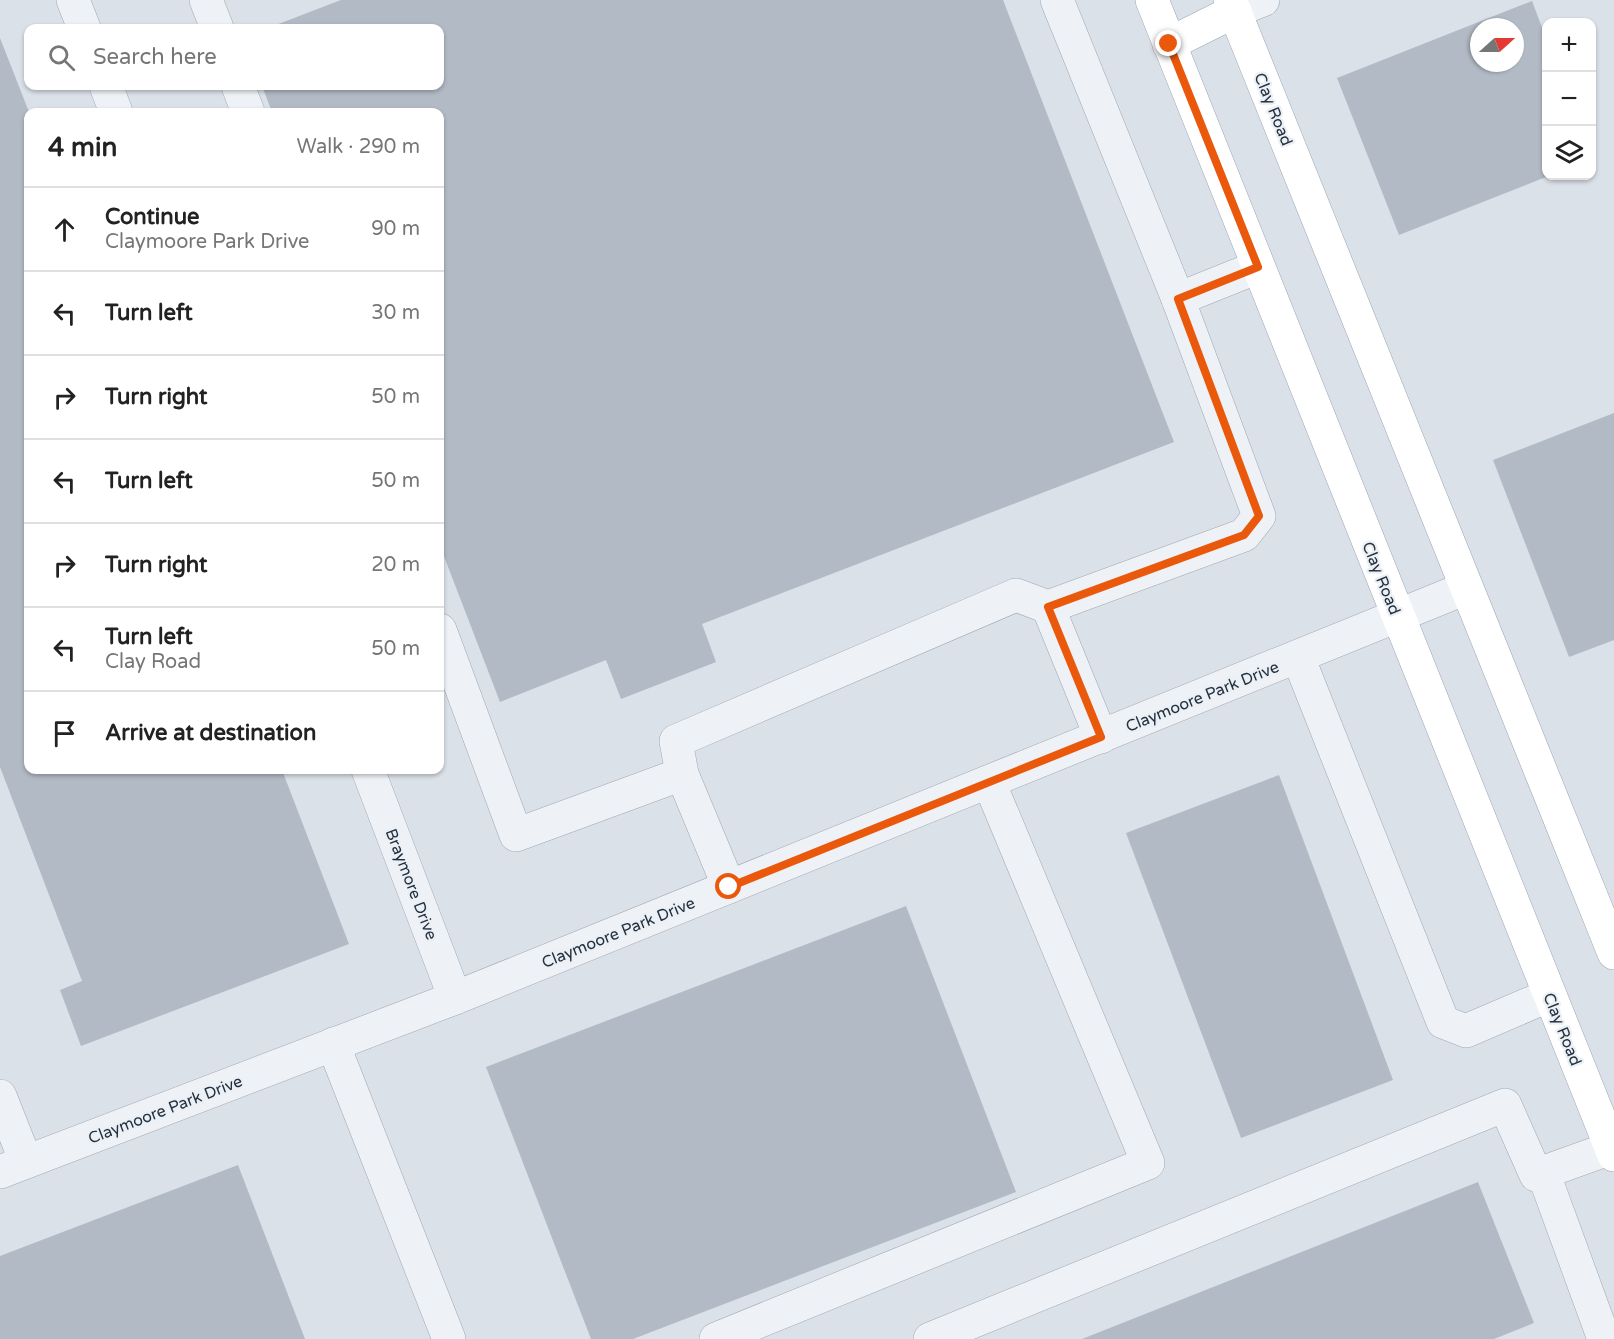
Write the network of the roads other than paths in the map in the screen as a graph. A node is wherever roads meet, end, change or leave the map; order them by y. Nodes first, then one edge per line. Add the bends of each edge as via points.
1 (73, 0) edge
2 (206, 0) edge
3 (1057, 0) edge
4 (1152, 0) edge
5 (1243, 4) edge
6 (82, 24) edge
7 (215, 24) edge
8 (1169, 44) junction
9 (108, 90) edge
10 (240, 90) edge
11 (114, 108) edge
12 (246, 108) edge
13 (1258, 267) junction
14 (1178, 299) junction
15 (1466, 588) junction
16 (1048, 607) junction
17 (1397, 617) junction
18 (444, 641) edge
19 (1298, 657) junction
20 (1101, 737) junction
21 (370, 774) edge
22 (682, 774) junction
23 (989, 782) junction
24 (729, 887) junction
25 (1614, 953) edge
26 (1550, 995) junction
27 (456, 998) junction
28 (333, 1044) junction
29 (0, 1096) edge
30 (1613, 1150) edge
31 (13, 1167) edge
32 (1544, 1172) junction
33 (449, 1339) edge
34 (716, 1339) edge
35 (930, 1339) edge
36 (1604, 1339) edge

1 - 6 street
2 - 7 street
3 - 14 street
4 - 8 main road, Clay Road
5 - 8 main road
5 - 15 main road, Clay Road
8 - 13 main road, Clay Road
9 - 11 street
10 - 12 street
13 - 14 street
13 - 17 main road, Clay Road
14 - 16 street via 1259,516 1244,535
15 - 17 street, Claymoore Park Drive
15 - 25 main road, Clay Road
16 - 20 street
16 - 22 street via 1016,596 676,741
17 - 19 street, Claymoore Park Drive
17 - 26 main road, Clay Road
18 - 22 street via 516,835
19 - 20 street, Claymoore Park Drive
19 - 26 street via 1443,1022 1466,1031
20 - 23 street, Claymoore Park Drive
21 - 27 street, Braymore Drive
22 - 24 street
23 - 24 street, Claymoore Park Drive
23 - 34 street via 1148,1163
24 - 27 street, Claymoore Park Drive
26 - 30 main road, Clay Road
27 - 28 street, Claymoore Park Drive
28 - 31 street, Claymoore Park Drive
28 - 33 street
29 - 31 street
30 - 32 street
32 - 35 street via 1536,1175 1505,1105
32 - 36 street

